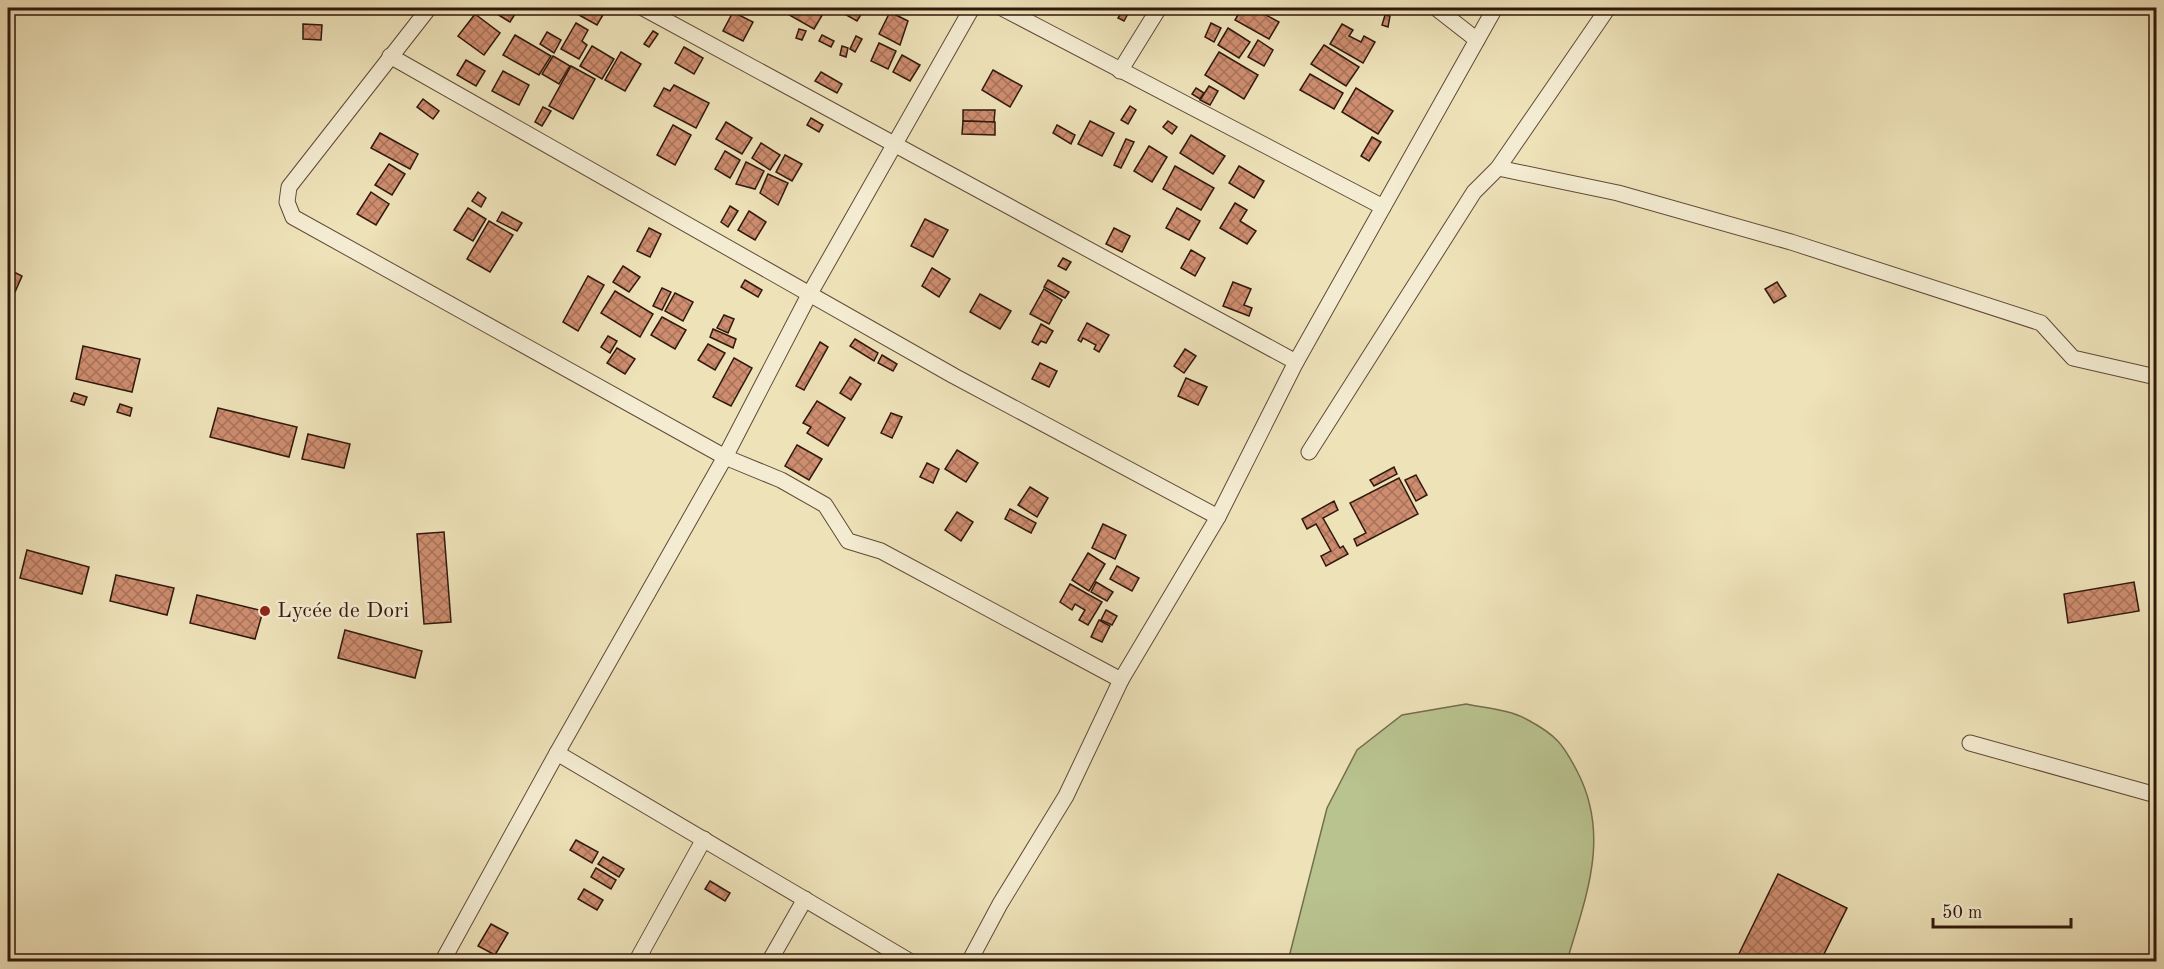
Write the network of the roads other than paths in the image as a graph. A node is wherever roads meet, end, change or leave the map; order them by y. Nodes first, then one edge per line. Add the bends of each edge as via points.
1 (429, 8) edge
2 (643, 8) edge
3 (972, 8) edge
4 (1002, 8) edge
5 (1159, 8) edge
6 (1436, 8) edge
7 (1495, 8) edge
8 (1608, 8) edge
9 (1477, 40) junction
10 (390, 56) junction
11 (1120, 71) junction
12 (895, 144) junction
13 (1498, 168) junction
14 (1383, 207) junction
15 (809, 295) junction
16 (1296, 362) junction
17 (2157, 377) edge
18 (1309, 452) dead end
19 (725, 458) junction
20 (1218, 517) junction
21 (1121, 680) junction
22 (1970, 743) dead end
23 (556, 753) junction
24 (2157, 795) edge
25 (704, 839) junction
26 (805, 899) junction
27 (442, 962) edge
28 (636, 962) edge
29 (769, 962) edge
30 (911, 962) edge
31 (969, 962) edge

1 - 10 street
2 - 12 street
3 - 12 street
4 - 11 street
5 - 11 street
6 - 9 street
7 - 9 street
8 - 13 street
9 - 14 street
10 - 15 street
10 - 19 street via 289,187 287,202 293,217
11 - 14 street
12 - 15 street
12 - 16 street
13 - 17 street via 1618,193 1791,242 2041,323 2073,358
13 - 18 street via 1474,192
14 - 16 street
15 - 19 street
15 - 20 street
16 - 20 street
19 - 21 street via 781,480 825,505 848,541 881,552
19 - 23 street
20 - 21 street
21 - 31 street via 1066,796
22 - 24 street
23 - 25 street
23 - 27 street
25 - 26 street
25 - 28 street
26 - 29 street
26 - 30 street

